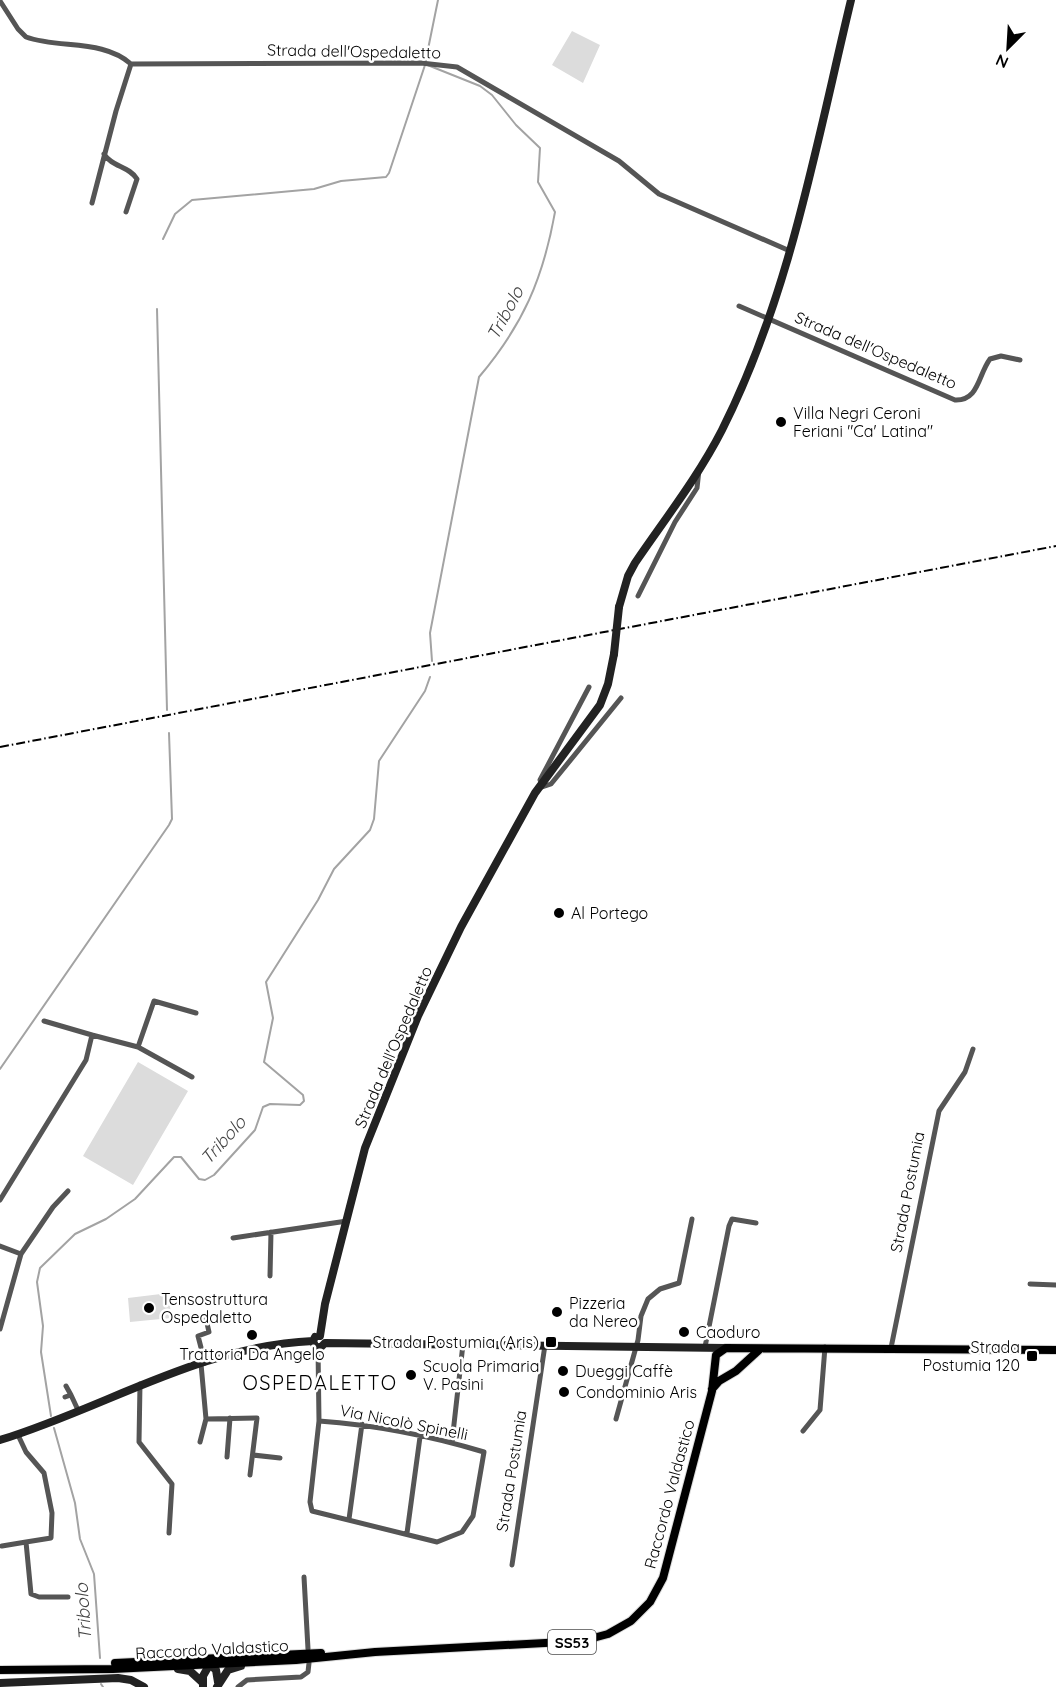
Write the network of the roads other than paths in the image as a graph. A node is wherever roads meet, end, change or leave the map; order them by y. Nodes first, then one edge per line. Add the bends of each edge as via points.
1 (851, 0) edge
2 (0, 1) edge
3 (131, 64) junction
4 (104, 154) junction
5 (92, 202) dead end
6 (126, 212) dead end
7 (790, 252) junction
8 (739, 306) dead end
9 (771, 318) junction
10 (1020, 360) dead end
11 (699, 469) junction
12 (638, 596) dead end
13 (589, 687) dead end
14 (621, 698) dead end
15 (540, 786) junction
16 (196, 1013) dead end
17 (44, 1021) dead end
18 (92, 1035) junction
19 (138, 1047) junction
20 (973, 1049) dead end
21 (192, 1077) dead end
22 (68, 1191) dead end
23 (0, 1200) edge
24 (692, 1219) dead end
25 (347, 1221) junction
26 (756, 1223) dead end
27 (271, 1232) junction
28 (233, 1238) dead end
29 (0, 1246) edge
30 (21, 1254) junction
31 (270, 1276) dead end
32 (1030, 1284) dead end
33 (1056, 1285) edge
34 (206, 1319) dead end
35 (0, 1329) edge
36 (319, 1342) junction
37 (463, 1344) junction
38 (545, 1345) junction
39 (636, 1346) junction
40 (703, 1347) junction
41 (825, 1347) junction
42 (729, 1348) junction
43 (762, 1348) junction
44 (891, 1348) junction
45 (1055, 1348) edge
46 (716, 1362) junction
47 (203, 1363) junction
48 (740, 1365) junction
49 (729, 1373) junction
50 (140, 1384) junction
51 (66, 1386) dead end
52 (712, 1391) junction
53 (78, 1410) junction
54 (230, 1418) junction
55 (206, 1419) junction
56 (616, 1419) dead end
57 (319, 1421) junction
58 (362, 1424) junction
59 (804, 1431) dead end
60 (18, 1435) junction
61 (420, 1437) junction
62 (0, 1440) edge
63 (200, 1442) dead end
64 (453, 1442) junction
65 (253, 1455) junction
66 (227, 1457) dead end
67 (280, 1458) dead end
68 (250, 1475) dead end
69 (349, 1519) junction
70 (169, 1533) dead end
71 (408, 1533) junction
72 (26, 1542) junction
73 (2, 1546) dead end
74 (512, 1565) dead end
75 (304, 1577) dead end
76 (68, 1596) dead end
77 (308, 1649) dead end
78 (297, 1657) junction
79 (134, 1662) junction
80 (309, 1663) dead end
81 (209, 1664) junction
82 (49, 1669) junction
83 (99, 1669) junction
84 (0, 1671) edge
85 (0, 1683) edge
86 (218, 1684) edge
87 (203, 1685) edge
88 (144, 1687) edge
89 (238, 1687) edge

1 - 7 street, Strada dell'Ospedaletto
2 - 3 street, Strada dell'Ospedaletto via 26,37 105,50 119,54
3 - 4 street
3 - 7 street, Strada dell'Ospedaletto via 422,63 457,67 620,161 659,194
4 - 5 street
4 - 6 street via 112,164 137,179
7 - 9 street, Strada dell'Ospedaletto
8 - 9 street, Strada dell'Ospedaletto
9 - 10 street, Strada dell'Ospedaletto via 955,400 972,394 990,359 1001,356
9 - 11 street, Strada dell'Ospedaletto via 744,383
11 - 12 street, Strada dell'Ospedaletto via 697,488 675,522
11 - 15 street, Strada dell'Ospedaletto, bridge via 628,576 619,607 608,684 600,705
13 - 15 street, Strada dell'Ospedaletto
14 - 15 street, Strada dell'Ospedaletto via 551,784
15 - 25 street, Strada dell'Ospedaletto via 461,927 418,1016 365,1148
16 - 19 street via 154,1001
17 - 18 street
18 - 19 street
18 - 23 street via 86,1059
19 - 21 street
20 - 44 street, Strada Postumia via 965,1071 939,1111
22 - 30 street
24 - 39 street via 679,1283 660,1289 648,1299
25 - 27 street
25 - 36 street, Strada dell'Ospedaletto
26 - 40 street via 737,1218 729,1226
27 - 28 street
27 - 31 street
29 - 30 street
30 - 35 street
32 - 33 street
34 - 47 street via 209,1332 198,1336
36 - 37 street
36 - 47 street via 264,1344
36 - 57 street
37 - 38 street
37 - 64 street
38 - 39 street
38 - 74 street, Strada Postumia
39 - 40 street
39 - 56 street
40 - 42 street
40 - 46 street
41 - 43 main road
41 - 44 main road
41 - 59 street via 820,1410
42 - 43 main road
42 - 46 main road via 718,1353
42 - 48 main road via 740,1356
43 - 48 main road
44 - 45 main road
46 - 49 main road via 720,1370
46 - 52 main road, Raccordo Valdastico / SS53
47 - 50 street
47 - 55 street
48 - 49 main road
49 - 52 main road, Raccordo Valdastico / SS53
50 - 53 street
50 - 70 street via 139,1442 172,1484
51 - 53 street
52 - 78 main road, Raccordo Valdastico / SS53 via 666,1570 653,1598 631,1621 608,1634 578,1642
53 - 60 street
54 - 55 street
54 - 65 street via 257,1418
54 - 66 street
55 - 63 street
57 - 58 street, Via Nicolò Spinelli
57 - 69 street via 310,1508 313,1512
58 - 61 street, Via Nicolò Spinelli
58 - 69 street
60 - 62 street
60 - 72 street via 44,1473 52,1513 51,1538
61 - 64 street, Via Nicolò Spinelli
61 - 71 street
64 - 71 street, Via Nicolò Spinelli via 484,1452 473,1516 462,1532 437,1542
65 - 67 street
65 - 68 street
69 - 71 street
72 - 73 street
72 - 76 street via 31,1594
75 - 77 street
78 - 79 main road, Raccordo Valdastico
78 - 81 main road, Raccordo Valdastico
78 - 86 street via 236,1666
79 - 81 street
79 - 82 main road, Raccordo Valdastico
80 - 89 street via 308,1672 302,1677 247,1680
81 - 83 main road, Raccordo Valdastico
81 - 86 street via 218,1674
81 - 87 street
82 - 83 main road, Raccordo Valdastico
82 - 84 main road, Raccordo Valdastico
83 - 87 street via 185,1669
85 - 88 street via 118,1678

